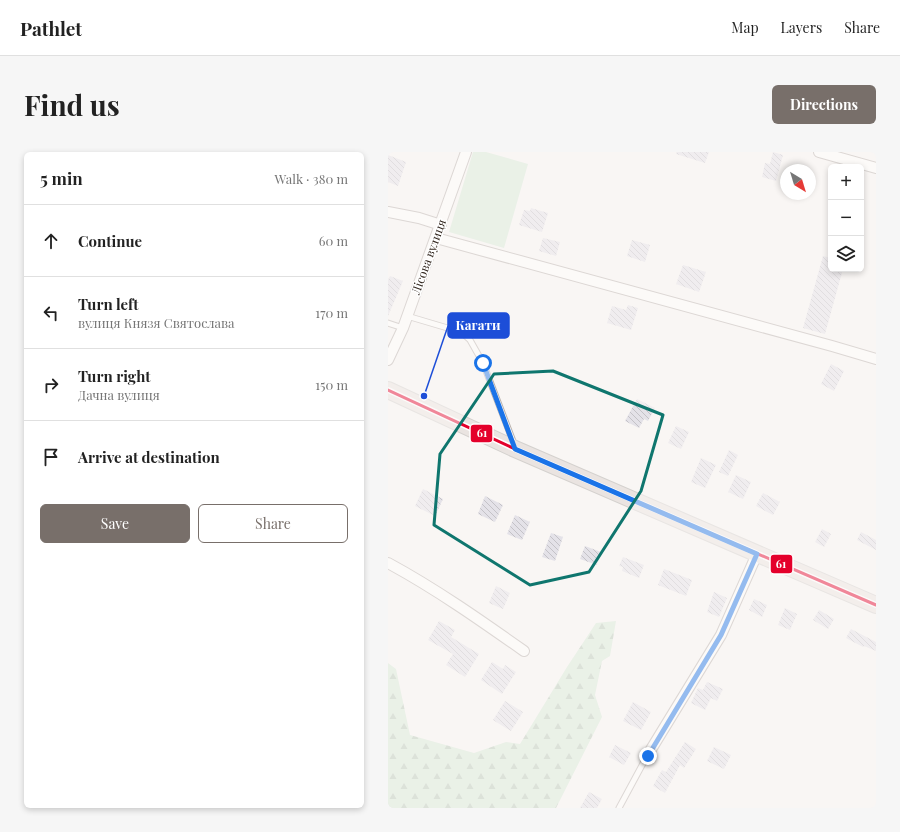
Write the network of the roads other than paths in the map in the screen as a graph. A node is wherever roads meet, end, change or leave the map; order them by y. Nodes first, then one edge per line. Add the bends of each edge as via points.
1 (466, 152) edge
2 (819, 152) edge
3 (876, 168) edge
4 (388, 212) edge
5 (440, 225) junction
6 (436, 238) junction
7 (407, 316) junction
8 (388, 323) edge
9 (403, 328) junction
10 (388, 360) edge
11 (876, 360) edge
12 (388, 390) edge
13 (515, 449) junction
14 (757, 554) junction
15 (388, 563) edge
16 (876, 605) edge
17 (524, 652) dead end
18 (648, 756) joint
19 (620, 808) edge

1 - 5 street, Лісова вулиця
2 - 3 street
4 - 5 street
5 - 6 street, Лісова вулиця
6 - 7 street, Лісова вулиця
6 - 11 street
7 - 9 street, Лісова вулиця
7 - 13 lane via 461,332 470,340 483,363
8 - 9 lane
9 - 10 street, Лісова вулиця
12 - 13 main road
13 - 14 main road
14 - 16 main road
14 - 18 street via 721,635
15 - 17 street via 423,582
18 - 19 lane

